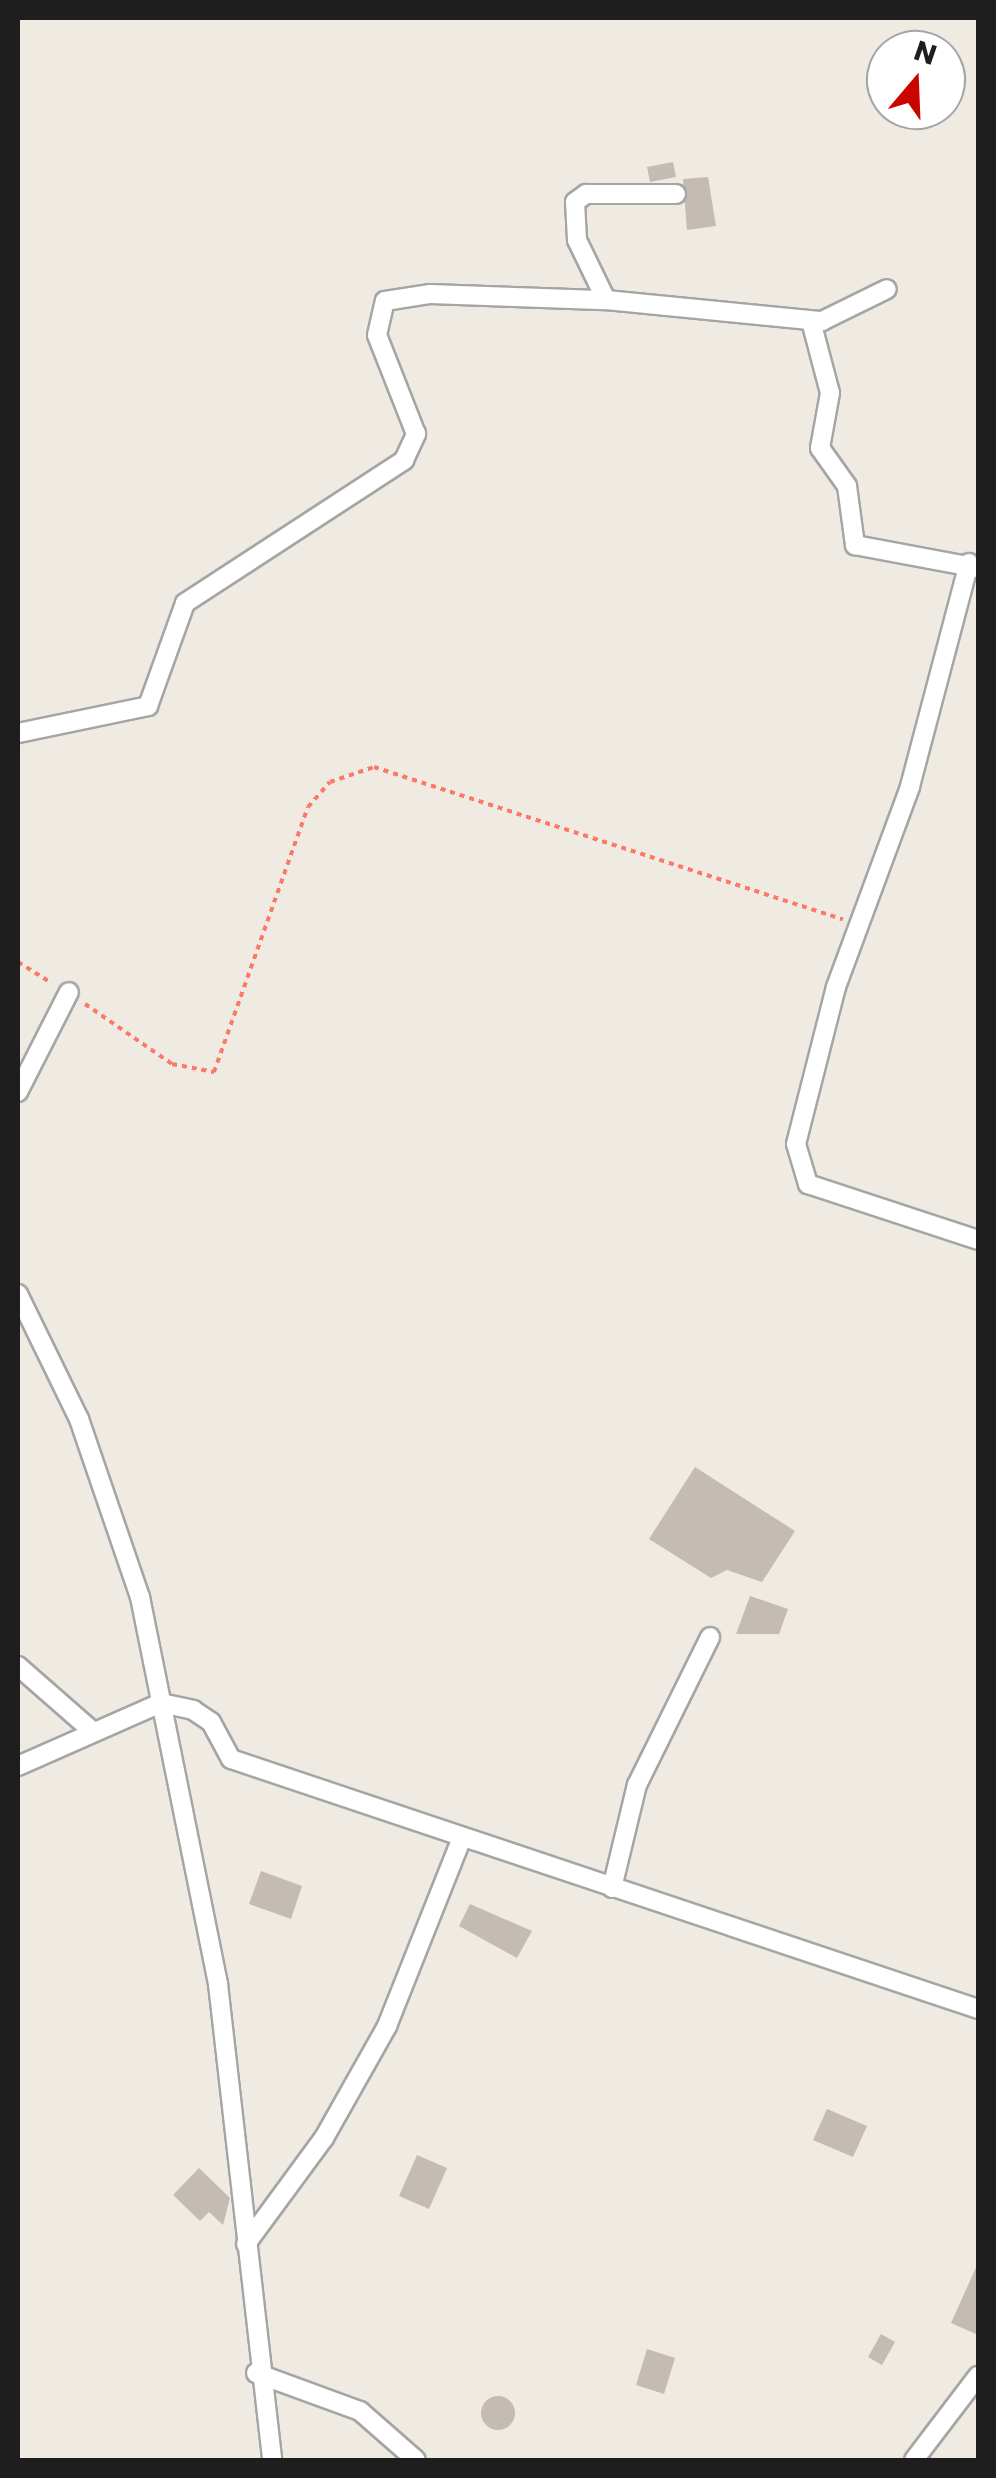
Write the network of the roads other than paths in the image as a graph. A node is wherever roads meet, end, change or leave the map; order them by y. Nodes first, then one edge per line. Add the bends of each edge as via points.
1 (676, 194) dead end
2 (887, 288) dead end
3 (606, 300) junction
4 (811, 322) junction
5 (974, 566) edge
6 (18, 733) edge
7 (69, 992) road end
8 (18, 1092) edge
9 (978, 1240) edge
10 (18, 1294) edge
11 (710, 1638) dead end
12 (18, 1666) edge
13 (161, 1703) junction
14 (90, 1729) junction
15 (18, 1766) edge
16 (462, 1838) junction
17 (612, 1888) junction
18 (978, 2009) edge
19 (246, 2244) junction
20 (256, 2373) junction
21 (978, 2376) edge
22 (272, 2460) edge
23 (416, 2460) edge
24 (914, 2460) edge

1 - 3 street via 586,194 575,202 576,240
2 - 4 street
3 - 4 street
3 - 6 street via 430,294 380,305 378,334 416,434 404,460 185,603 148,706
4 - 5 street via 830,394 820,448 846,486 855,545
5 - 9 street via 796,1144 799,1168 828,1193
7 - 8 street
10 - 13 street via 108,1494
11 - 17 street via 637,1785
12 - 14 street
13 - 14 street
13 - 16 street via 211,1722 231,1760
13 - 19 street via 218,1984
14 - 15 street
16 - 17 street
16 - 19 street via 387,2026 324,2138
17 - 18 street
19 - 20 street
20 - 22 street
20 - 23 street via 360,2411
21 - 24 street

